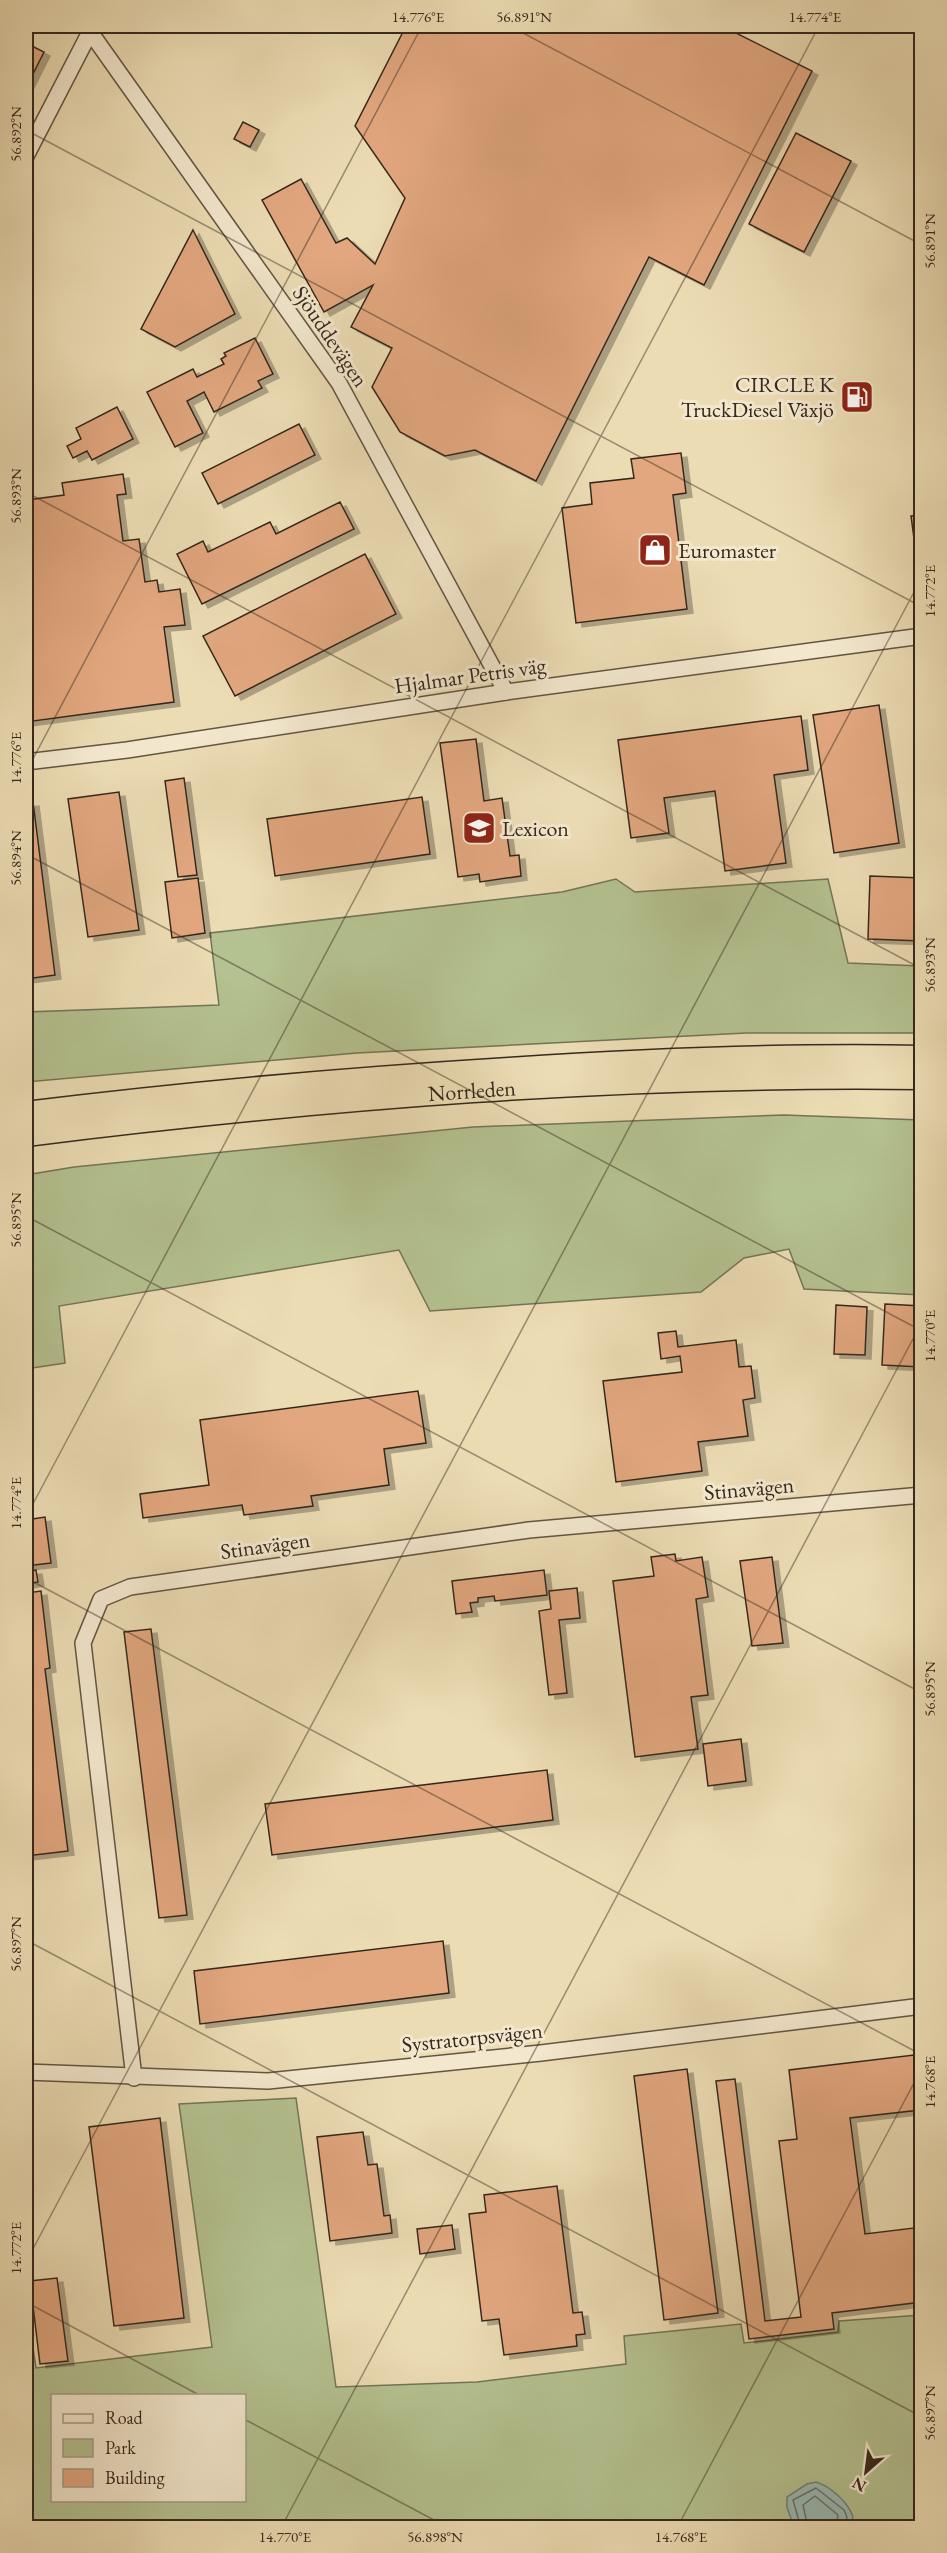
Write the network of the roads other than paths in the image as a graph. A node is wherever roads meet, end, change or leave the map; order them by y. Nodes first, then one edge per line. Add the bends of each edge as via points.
1 (88, 29) edge
2 (26, 156) edge
3 (921, 636) edge
4 (506, 692) junction
5 (26, 762) edge
6 (921, 1058) edge
7 (921, 1077) edge
8 (26, 1114) edge
9 (26, 1134) edge
10 (921, 1495) edge
11 (921, 2006) edge
12 (26, 2072) edge
13 (134, 2078) junction

1 - 2 street
1 - 4 street, Sjöuddevägen via 339,383
3 - 4 street, Hjalmar Petris väg
4 - 5 street, Hjalmar Petris väg
6 - 8 highway, Norrleden via 664,1061 553,1067 207,1092
7 - 9 highway, Norrleden via 491,1088 323,1101
10 - 13 street, Stinavägen via 529,1530 130,1587 101,1599 83,1643
11 - 13 street, Systratorpsvägen via 541,2053 268,2081
12 - 13 street, Systratorpsvägen

